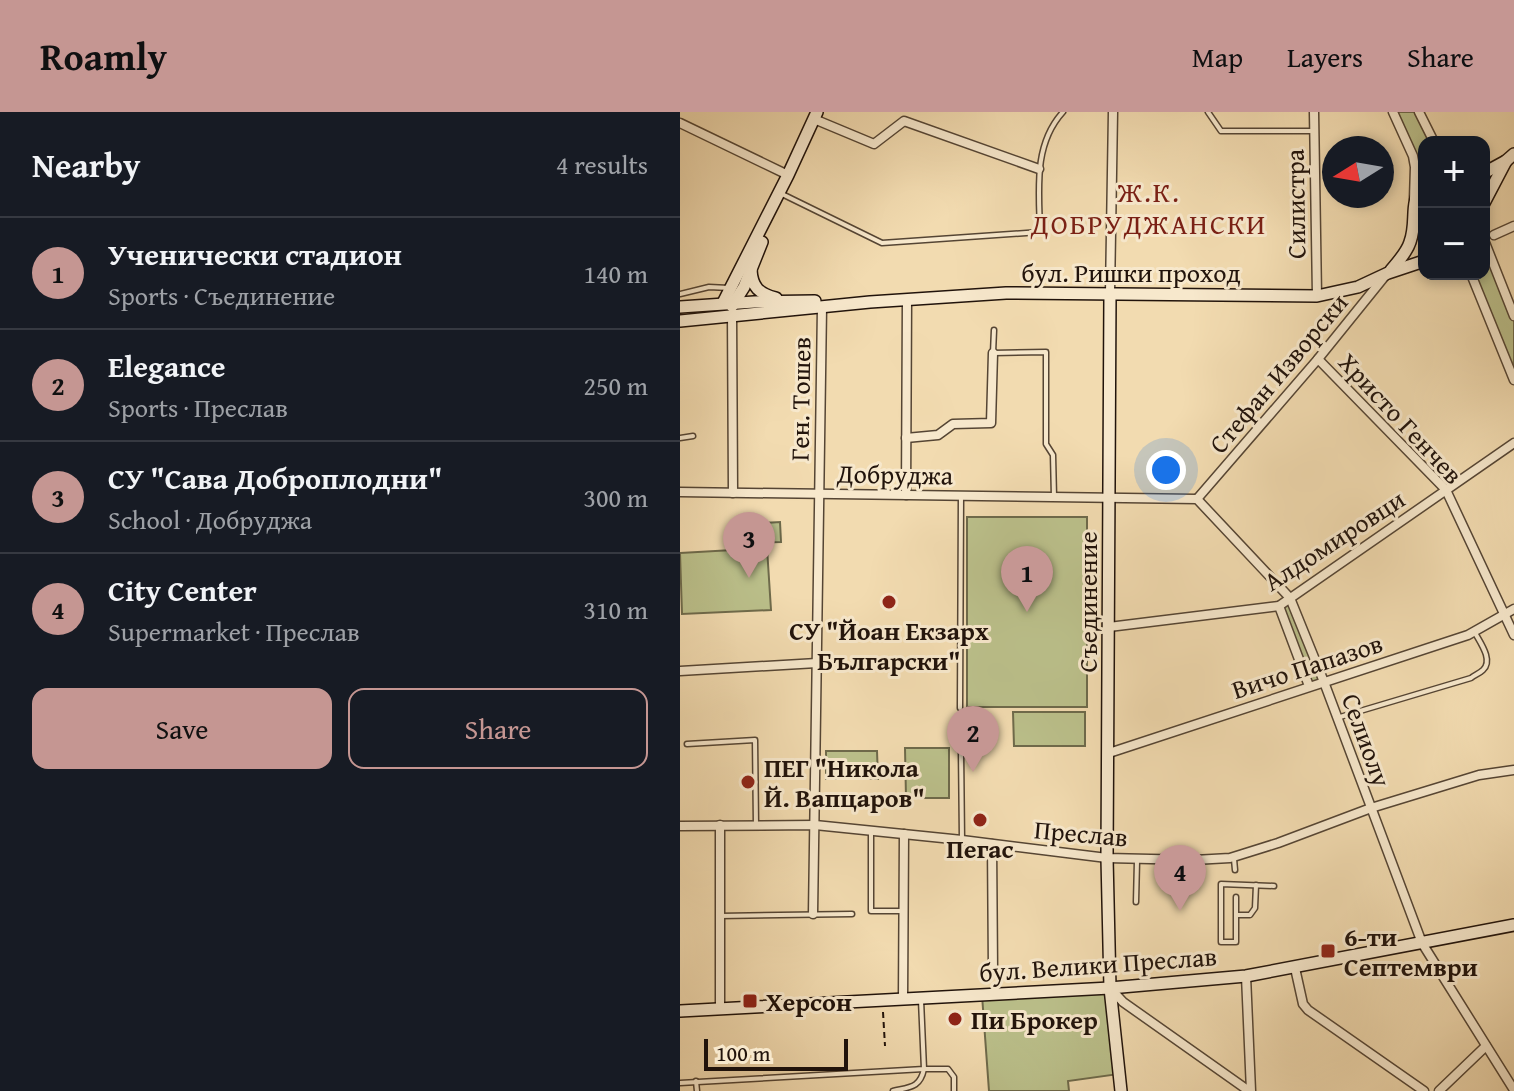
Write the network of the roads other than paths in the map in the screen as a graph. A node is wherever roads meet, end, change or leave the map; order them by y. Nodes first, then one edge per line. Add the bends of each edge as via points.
1 (1063, 112) edge
2 (1113, 112) edge
3 (1208, 112) edge
4 (1314, 112) edge
5 (1393, 112) edge
6 (1419, 112) edge
7 (816, 115) edge
8 (680, 123) edge
9 (1314, 131) junction
10 (1431, 136) edge
11 (1510, 157) edge
12 (1039, 169) junction
13 (1490, 169) edge
14 (788, 175) junction
15 (1490, 192) edge
16 (1418, 193) edge
17 (782, 194) junction
18 (1413, 203) junction
19 (1414, 219) junction
20 (1418, 225) edge
21 (1514, 226) edge
22 (1494, 235) dead end
23 (1490, 255) edge
24 (1418, 263) edge
25 (751, 270) junction
26 (1388, 273) junction
27 (1473, 280) edge
28 (731, 288) junction
29 (1110, 293) junction
30 (680, 294) edge
31 (1317, 296) junction
32 (907, 299) junction
33 (788, 301) junction
34 (870, 302) junction
35 (680, 307) edge
36 (822, 307) junction
37 (727, 310) junction
38 (1514, 316) edge
39 (680, 321) edge
40 (994, 330) dead end
41 (993, 353) junction
42 (1318, 359) junction
43 (1514, 380) edge
44 (693, 436) dead end
45 (680, 438) edge
46 (906, 438) junction
47 (1514, 443) edge
48 (1446, 490) junction
49 (680, 492) edge
50 (733, 493) junction
51 (818, 493) junction
52 (906, 495) junction
53 (961, 496) junction
54 (1054, 497) junction
55 (1109, 498) junction
56 (1197, 499) junction
57 (1290, 598) junction
58 (1279, 606) junction
59 (1514, 609) edge
60 (1504, 614) junction
61 (1109, 627) junction
62 (1474, 631) junction
63 (1514, 635) edge
64 (817, 663) junction
65 (680, 671) edge
66 (1324, 682) junction
67 (1309, 686) junction
68 (960, 708) road end
69 (1337, 718) junction
70 (687, 744) dead end
71 (961, 749) road end
72 (1109, 753) junction
73 (1514, 770) edge
74 (1371, 808) junction
75 (720, 825) junction
76 (756, 825) junction
77 (815, 825) junction
78 (680, 826) edge
79 (871, 831) junction
80 (904, 834) junction
81 (962, 840) junction
82 (992, 844) junction
83 (1234, 857) junction
84 (1107, 858) junction
85 (1137, 859) junction
86 (1235, 870) dead end
87 (1256, 885) junction
88 (1274, 886) dead end
89 (1236, 897) dead end
90 (1136, 902) dead end
91 (904, 911) junction
92 (813, 914) junction
93 (852, 914) dead end
94 (1236, 915) junction
95 (720, 916) junction
96 (1514, 925) edge
97 (1422, 943) junction
98 (1295, 968) junction
99 (993, 971) dead end
100 (1246, 976) junction
101 (1110, 988) junction
102 (921, 998) junction
103 (903, 999) junction
104 (720, 1009) junction
105 (680, 1011) edge
106 (1486, 1046) junction
107 (924, 1069) junction
108 (696, 1081) junction
109 (680, 1083) edge
110 (1514, 1090) edge
111 (697, 1091) edge
112 (893, 1091) edge
113 (954, 1091) edge
114 (1121, 1091) edge
115 (1250, 1091) edge
116 (1424, 1091) edge
117 (1439, 1091) edge

1 - 12 lane via 1046,139
2 - 29 street, Съединение
3 - 9 lane via 1221,131
4 - 9 street, Силистра
5 - 18 street via 1413,156
6 - 10 street
7 - 12 street via 874,144 904,121
7 - 14 main road
8 - 14 street
9 - 31 street, Силистра
11 - 13 main road
11 - 15 main road
12 - 17 lane via 1040,232 882,243
14 - 17 main road
14 - 28 main road
16 - 18 main road
17 - 25 main road
18 - 19 main road
19 - 20 main road
19 - 26 main road via 1410,243
21 - 22 street
23 - 38 street
24 - 26 main road, бул. Ришки проход
25 - 33 main road via 761,293
25 - 37 main road
26 - 31 main road, бул. Ришки проход via 1358,287
26 - 42 street, Стефан Изворски
27 - 43 street
28 - 30 lane
28 - 37 main road
29 - 31 main road, бул. Ришки проход
29 - 32 main road, бул. Ришки проход
29 - 55 main road, Съединение
32 - 34 main road, бул. Ришки проход
32 - 46 street
33 - 34 main road, бул. Ришки проход
33 - 37 main road, бул. Ришки проход
34 - 36 main road, бул. Ришки проход
35 - 37 main road
36 - 37 main road, бул. Ришки проход
36 - 51 street, Ген. Тошев
37 - 39 main road
37 - 50 street
40 - 41 lane
41 - 46 street via 991,423 953,424 938,435
41 - 54 lane via 1046,352 1046,444 1053,455
42 - 48 street, Христо Генчев
42 - 56 street, Стефан Изворски
44 - 45 lane
46 - 52 street
47 - 48 street, Алдомировци
48 - 57 street, Алдомировци
48 - 60 street, Христо Генчев
49 - 50 street, Добруджа
50 - 51 street, Добруджа
51 - 52 street, Добруджа
51 - 64 street, Ген. Тошев
52 - 53 street, Добруджа
53 - 54 street, Добруджа
53 - 68 lane
54 - 55 street, Добруджа
55 - 56 street
55 - 61 main road, Съединение
56 - 57 street, Селиолу
57 - 58 street, Алдомировци
57 - 66 street, Селиолу
58 - 61 street, Алдомировци
58 - 67 street
59 - 60 street, Вичо Папазов
60 - 62 street, Вичо Папазов
60 - 63 street, Христо Генчев
61 - 72 main road, Съединение
62 - 66 street, Вичо Папазов
62 - 69 lane via 1488,662 1471,678
64 - 65 street
64 - 77 street, Ген. Тошев
66 - 67 street, Вичо Папазов
66 - 69 street, Селиолу
67 - 72 street, Вичо Папазов
69 - 74 street, Селиолу
70 - 76 lane via 755,740
71 - 81 lane
72 - 84 main road, Съединение
73 - 74 street, Преслав via 1479,775
74 - 83 street, Преслав
74 - 97 street, Селиолу
75 - 76 street, Преслав
75 - 78 street, Преслав
75 - 95 street
76 - 77 street, Преслав
77 - 79 street, Преслав
77 - 92 street, Ген. Тошев
79 - 80 street, Преслав
79 - 91 lane via 871,911
80 - 81 street, Преслав
80 - 91 street
81 - 82 street, Преслав
82 - 84 street, Преслав
82 - 99 street
83 - 85 street, Преслав
83 - 86 lane
84 - 85 street, Преслав
84 - 101 main road, Съединение
85 - 90 lane
87 - 88 lane
87 - 94 lane via 1255,908 1250,915
87 - 94 lane via 1221,884 1221,942 1236,942
89 - 94 lane
91 - 103 street
92 - 93 lane
92 - 95 lane
95 - 104 street
96 - 97 main road, бул. Велики Преслав
97 - 98 main road, бул. Велики Преслав
97 - 106 street, Селиолу
98 - 100 main road, бул. Велики Преслав
98 - 116 street via 1308,1010
100 - 101 main road, бул. Велики Преслав
100 - 115 street
101 - 102 main road, бул. Велики Преслав
101 - 114 main road, Съединение
101 - 115 street
102 - 103 main road, бул. Велики Преслав
102 - 107 lane
103 - 104 main road, бул. Велики Преслав
104 - 105 main road, бул. Велики Преслав
106 - 110 street, Селиолу
106 - 117 street
107 - 108 lane
107 - 112 lane via 915,1085
107 - 113 lane via 948,1069
108 - 109 lane
108 - 111 lane

